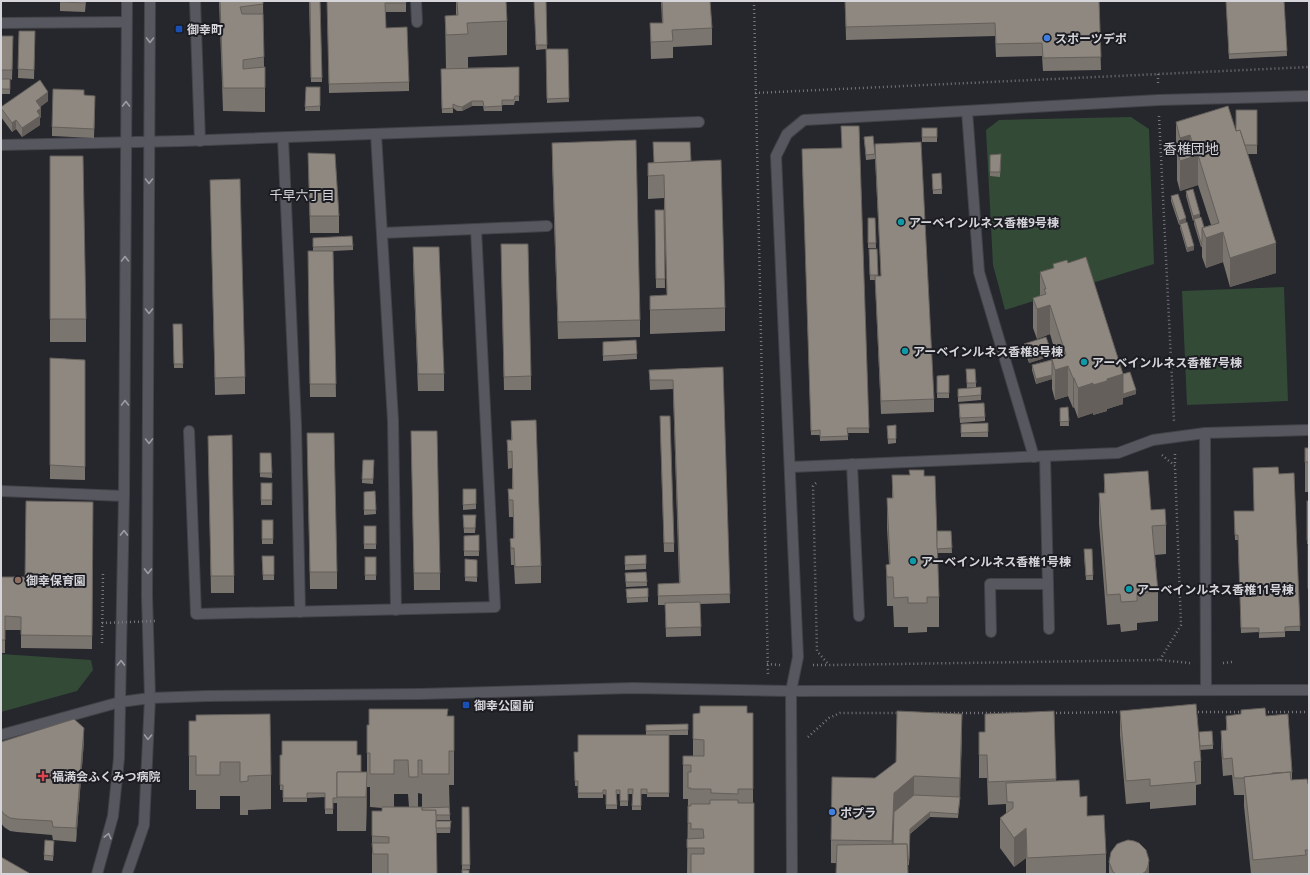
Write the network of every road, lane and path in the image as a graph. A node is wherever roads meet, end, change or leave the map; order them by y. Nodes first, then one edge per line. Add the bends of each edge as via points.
1 (127, 1) edge
2 (150, 1) edge
3 (195, 1) edge
4 (416, 1) edge
5 (754, 1) edge
6 (126, 22) junction
7 (417, 22) dead end
8 (1, 23) edge
9 (1309, 67) edge
10 (1158, 74) junction
11 (755, 93) junction
12 (1309, 96) edge
13 (1158, 100) junction
14 (967, 111) junction
15 (699, 122) dead end
16 (376, 134) junction
17 (283, 138) junction
18 (200, 141) junction
19 (149, 142) junction
20 (126, 143) junction
21 (1, 145) edge
22 (547, 226) dead end
23 (476, 229) junction
24 (382, 234) junction
25 (1309, 430) edge
26 (189, 431) dead end
27 (1205, 433) junction
28 (1174, 437) junction
29 (1159, 453) dead end
30 (1039, 456) junction
31 (852, 464) junction
32 (1175, 466) junction
33 (790, 467) junction
34 (819, 479) dead end
35 (1, 491) edge
36 (124, 496) junction
37 (103, 574) dead end
38 (1048, 584) junction
39 (396, 610) junction
40 (300, 612) junction
41 (859, 616) dead end
42 (157, 621) dead end
43 (1049, 629) dead end
44 (991, 632) dead end
45 (768, 690) junction
46 (791, 690) junction
47 (1206, 690) junction
48 (1309, 690) edge
49 (150, 698) junction
50 (120, 702) junction
51 (1023, 712) edge
52 (1047, 712) edge
53 (1126, 712) edge
54 (1190, 712) edge
55 (1246, 712) edge
56 (1261, 712) edge
57 (1309, 712) edge
58 (904, 713) edge
59 (928, 713) edge
60 (1, 735) edge
61 (807, 738) dead end
62 (97, 874) edge
63 (127, 874) edge
64 (792, 874) edge

1 - 6 street
2 -> 19 street
3 - 18 street
4 - 7 street
5 - 11 path
6 - 8 street
20 -> 6 street
9 - 10 path
10 - 11 path
10 - 13 path
11 - 45 path
12 - 13 street
13 - 14 street
13 - 28 path
14 - 30 street via 979,272
14 - 33 street via 804,120 787,134 776,156
15 - 16 street
16 - 17 street
16 - 24 street
17 - 18 street
17 - 40 street via 296,425
18 - 19 street
19 - 20 street
19 -> 49 street
20 - 21 street
36 -> 20 street
22 - 23 street
23 - 24 street
23 - 39 street via 495,608
24 - 39 street via 393,420
25 - 27 street
26 - 40 street via 196,614
27 - 28 street
27 - 47 street
28 - 30 street via 1153,440 1118,453
28 - 32 path
29 - 32 path
30 - 31 street
30 - 38 street
31 - 33 street
31 - 41 street
32 - 34 path via 1180,625 1160,660 829,665 817,651 813,486
33 - 46 street via 798,657
35 - 36 street
50 -> 36 street
37 - 42 path, bridge via 102,623
38 - 43 street
38 - 44 street via 990,584
39 - 40 street
45 - 46 street
45 - 49 street via 632,688
46 - 47 street
46 - 64 street
47 - 48 street
49 - 50 street
49 -> 63 street via 144,825
50 - 60 street
62 -> 50 street via 113,816 119,758
51 - 59 path
52 - 53 path
54 - 55 path
56 - 57 path
58 - 61 path via 840,713 829,718

